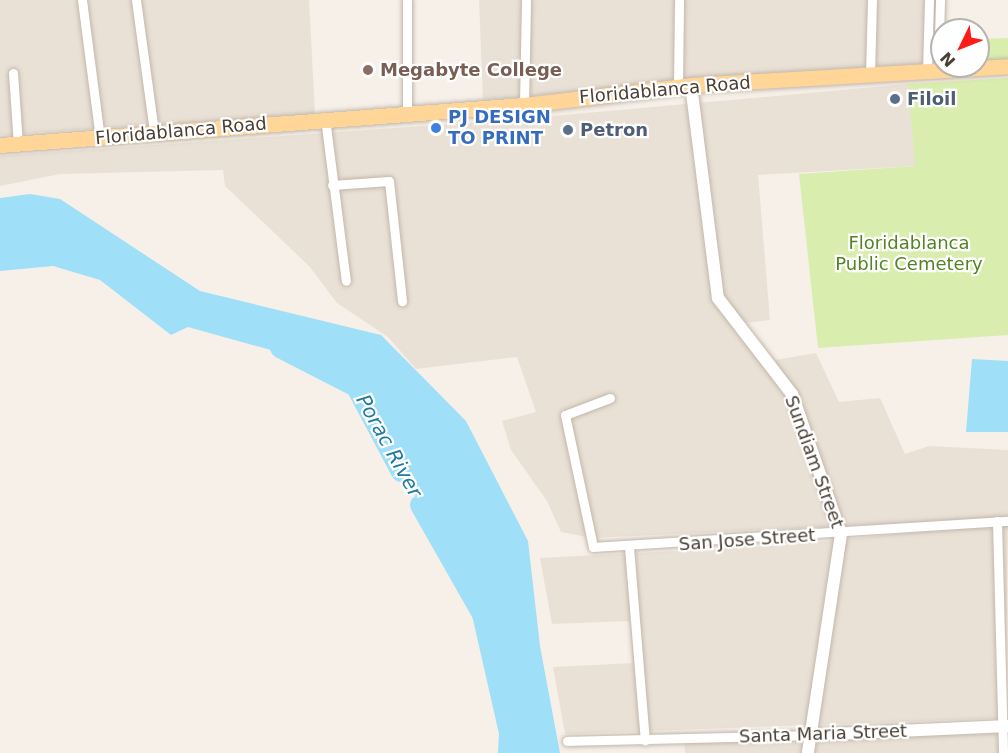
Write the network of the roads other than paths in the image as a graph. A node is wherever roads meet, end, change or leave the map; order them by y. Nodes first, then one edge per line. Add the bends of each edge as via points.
1 (82, 0) edge
2 (136, 0) edge
3 (407, 0) edge
4 (526, 0) edge
5 (679, 0) edge
6 (872, 0) edge
7 (929, 0) edge
8 (940, 0) edge
9 (938, 18) edge
10 (930, 24) edge
11 (1008, 66) edge
12 (990, 67) edge
13 (930, 72) edge
14 (13, 73) dead end
15 (870, 76) junction
16 (685, 86) junction
17 (524, 105) junction
18 (407, 112) junction
19 (325, 118) junction
20 (154, 132) junction
21 (100, 139) junction
22 (18, 144) junction
23 (0, 145) edge
24 (332, 184) junction
25 (346, 281) dead end
26 (402, 301) dead end
27 (609, 398) dead end
28 (997, 521) junction
29 (1008, 521) edge
30 (841, 534) junction
31 (629, 547) junction
32 (1006, 726) edge
33 (811, 735) junction
34 (645, 740) junction
35 (567, 741) dead end
36 (808, 753) edge
37 (1004, 753) edge

1 - 21 street
2 - 20 street
3 - 18 street
4 - 17 street
5 - 16 street
6 - 15 street
7 - 10 street
8 - 9 street
11 - 12 main road, Floridablanca Road
13 - 15 main road, Floridablanca Road
14 - 22 street
15 - 16 main road, Floridablanca Road
16 - 17 main road, Floridablanca Road
16 - 30 street, Sundiam Street via 718,298 792,394
17 - 18 main road, Floridablanca Road
18 - 19 main road, Floridablanca Road
19 - 20 main road, Floridablanca Road
19 - 24 street
20 - 21 main road, Floridablanca Road
21 - 22 main road, Floridablanca Road
22 - 23 main road, Floridablanca Road
24 - 25 street
24 - 26 street via 389,181
27 - 31 street, San Jose Street via 565,415 593,547
28 - 29 street, San Jose Street
28 - 30 street, San Jose Street
28 - 32 street
30 - 31 street, San Jose Street
30 - 33 street, Sundiam Street
31 - 34 street
32 - 33 street, Santa Maria Street
32 - 37 street
33 - 34 street, Santa Maria Street
33 - 36 street, Sundiam Street
34 - 35 street, Santa Maria Street

